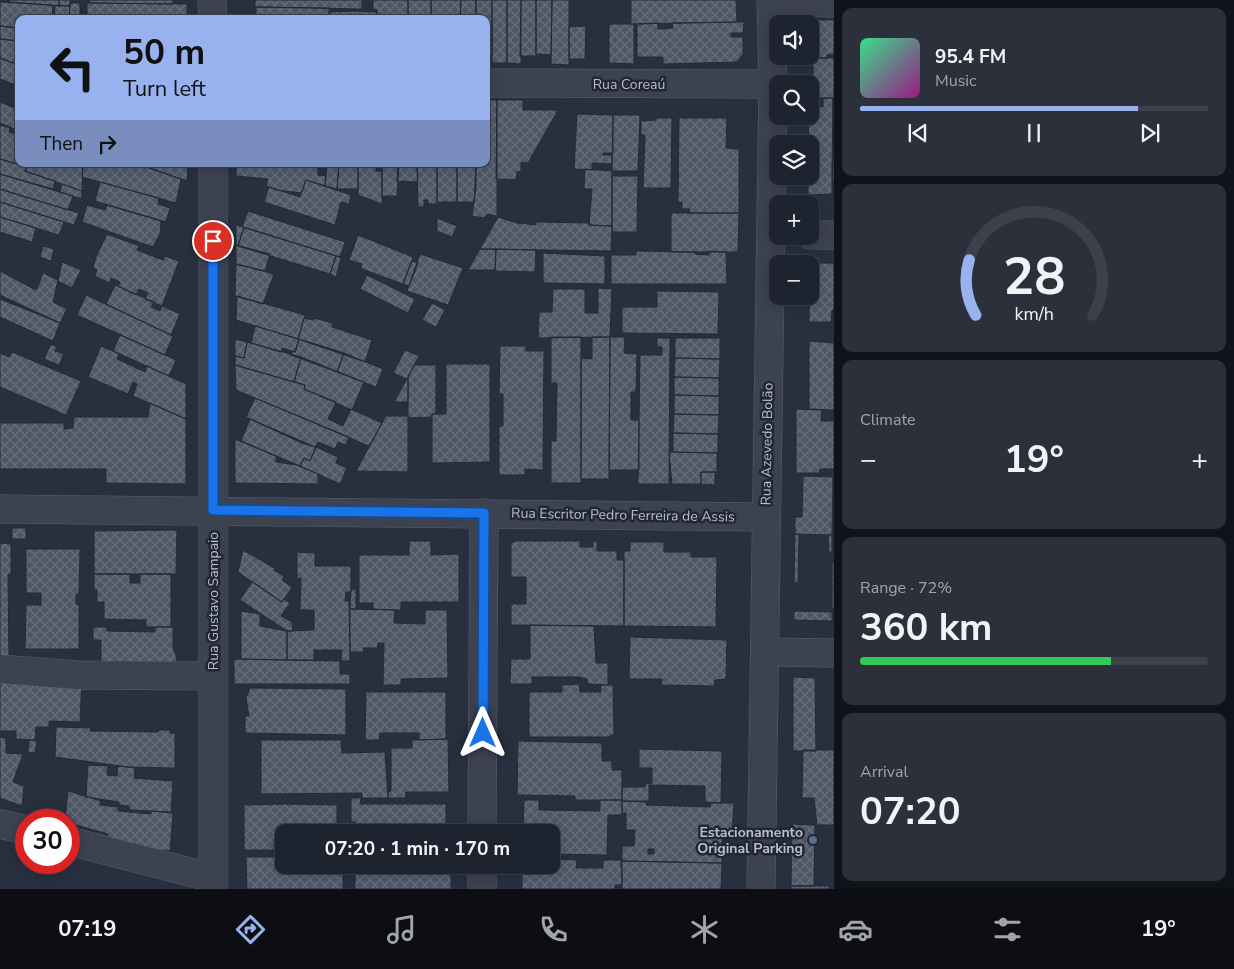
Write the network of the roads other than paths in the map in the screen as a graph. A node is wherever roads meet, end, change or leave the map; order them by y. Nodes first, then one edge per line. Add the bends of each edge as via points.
1 (212, 0) edge
2 (771, 1) edge
3 (834, 3) edge
4 (212, 15) edge
5 (773, 75) edge
6 (490, 83) edge
7 (769, 84) edge
8 (773, 125) edge
9 (213, 167) edge
10 (774, 195) edge
11 (834, 235) edge
12 (819, 236) edge
13 (774, 245) edge
14 (0, 509) edge
15 (213, 510) junction
16 (484, 513) junction
17 (766, 517) junction
18 (765, 652) junction
19 (834, 653) edge
20 (0, 669) edge
21 (213, 676) junction
22 (0, 824) edge
23 (482, 824) edge
24 (15, 827) edge
25 (80, 844) edge
26 (482, 874) edge
27 (213, 884) edge
28 (482, 889) edge
29 (761, 889) edge

1 - 4 street
2 - 3 street
2 - 5 street, Rua Azevedo Bolão
6 - 7 street, Rua Coreaú
8 - 10 street, Rua Azevedo Bolão
9 - 15 street, Rua Gustavo Sampaio
11 - 12 street
13 - 17 street, Rua Azevedo Bolão
14 - 15 street, Rua Escritor Pedro Ferreira de Assis
15 - 16 street, Rua Escritor Pedro Ferreira de Assis
15 - 21 street, Rua Gustavo Sampaio
16 - 17 street, Rua Escritor Pedro Ferreira de Assis
16 - 23 street
17 - 18 street, Rua Azevedo Bolão
18 - 19 street
18 - 29 street, Rua Azevedo Bolão
20 - 21 street via 77,675
21 - 27 street, Rua Gustavo Sampaio
22 - 24 street
25 - 27 street
26 - 28 street

